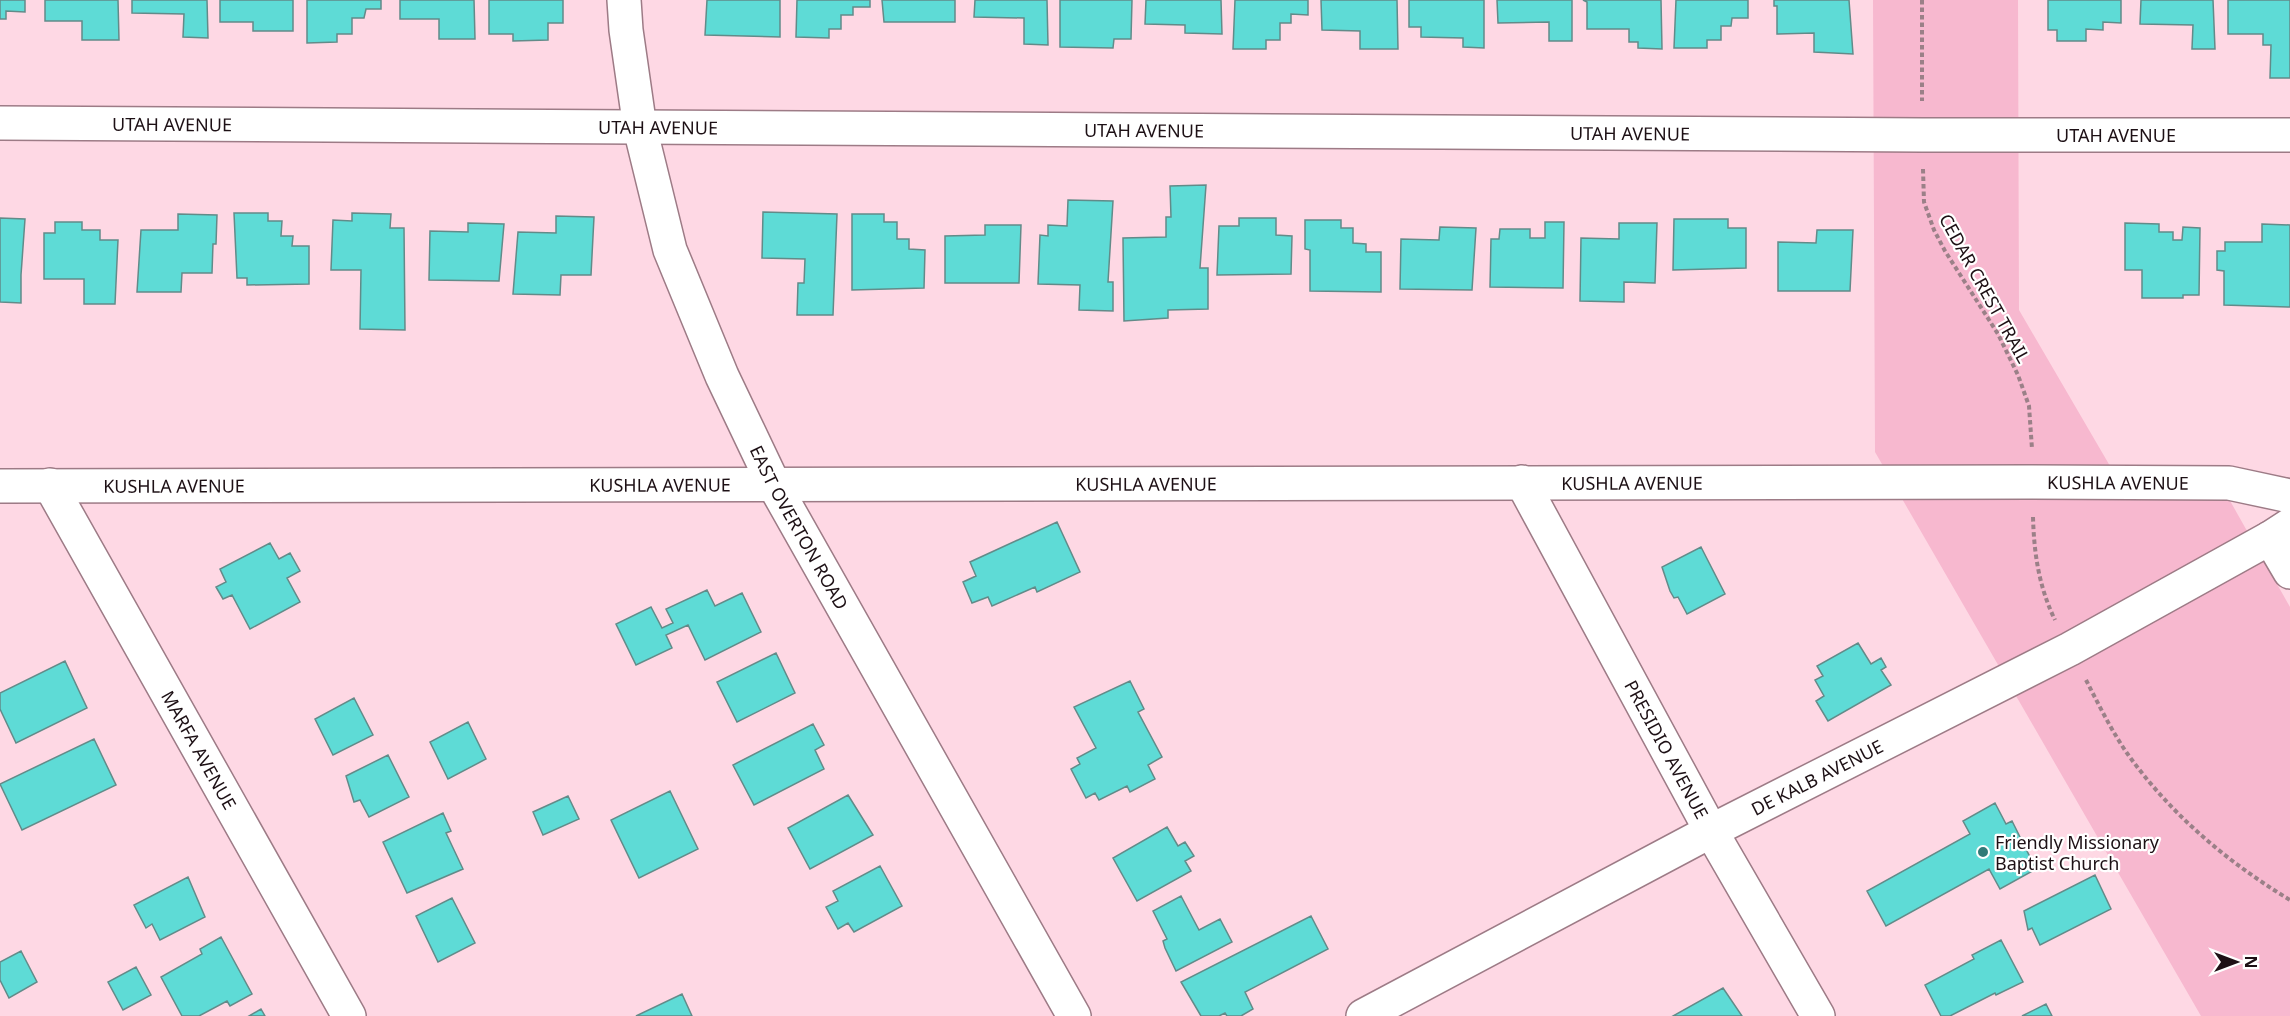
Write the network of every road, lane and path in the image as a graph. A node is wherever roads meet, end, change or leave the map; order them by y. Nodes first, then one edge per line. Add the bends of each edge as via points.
1 (624, 0) edge
2 (1922, 0) edge
3 (1923, 110) dead end
4 (0, 123) edge
5 (640, 128) junction
6 (2290, 135) edge
7 (1923, 168) dead end
8 (2032, 458) dead end
9 (1522, 482) junction
10 (773, 483) junction
11 (50, 485) junction
12 (0, 486) edge
13 (2290, 496) edge
14 (2033, 508) dead end
15 (2280, 531) edge
16 (2290, 572) edge
17 (2060, 630) dead end
18 (2081, 670) dead end
19 (1711, 831) junction
20 (2290, 900) edge
21 (349, 1016) edge
22 (1074, 1016) edge
23 (1363, 1016) edge
24 (1818, 1016) edge

1 - 5 street, EAST OVERTON ROAD
2 - 3 path
4 - 5 street, UTAH AVENUE
5 - 6 street, UTAH AVENUE
5 - 10 street, EAST OVERTON ROAD via 670,250 722,376
7 - 8 path, CEDAR CREST TRAIL via 1924,202 1934,230 1998,334 2018,375 2029,406
9 - 10 street, KUSHLA AVENUE
9 - 13 street, KUSHLA AVENUE via 2229,483
9 - 19 street, PRESIDIO AVENUE
10 - 11 street, KUSHLA AVENUE
10 - 22 street, EAST OVERTON ROAD
11 - 12 street, KUSHLA AVENUE
11 - 21 street, MARFA AVENUE
14 - 17 path via 2037,567 2045,598
15 - 16 street
15 - 19 street, DE KALB AVENUE via 2070,649
18 - 20 path via 2131,759 2161,795 2202,837
19 - 23 street, DE KALB AVENUE
19 - 24 street, PRESIDIO AVENUE

